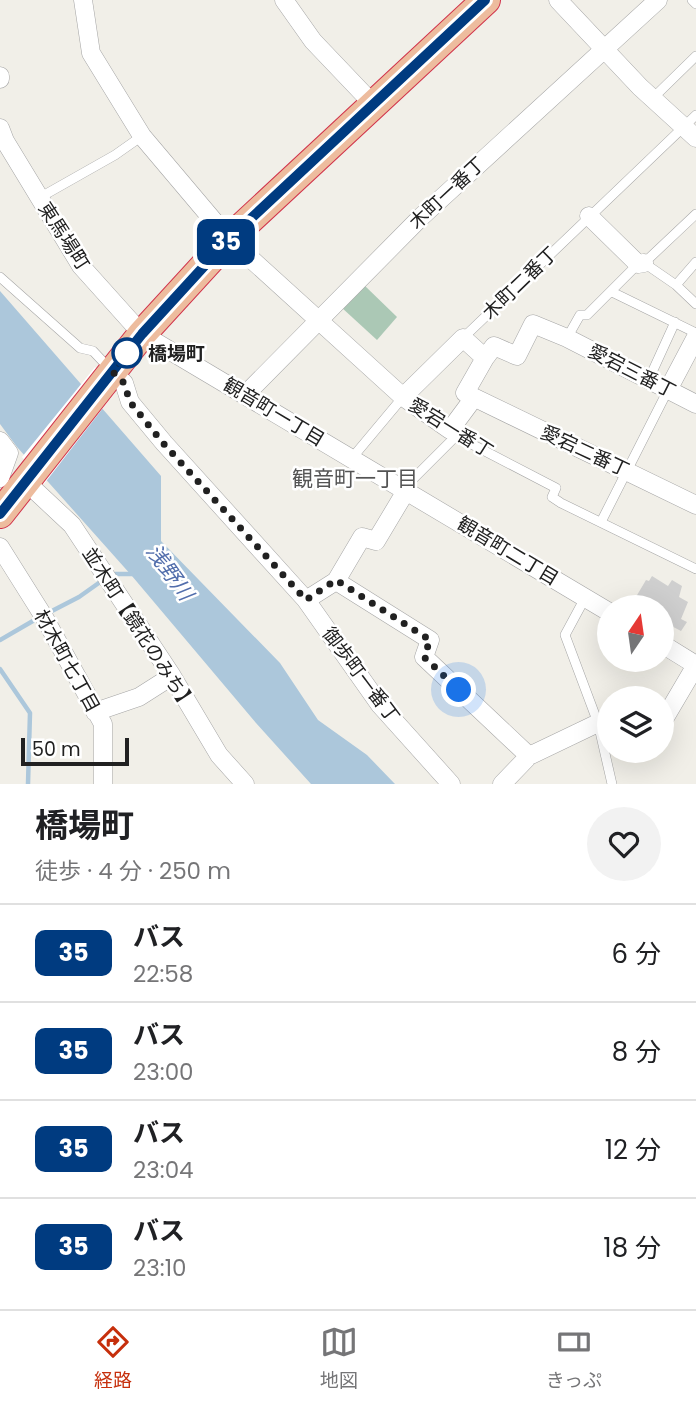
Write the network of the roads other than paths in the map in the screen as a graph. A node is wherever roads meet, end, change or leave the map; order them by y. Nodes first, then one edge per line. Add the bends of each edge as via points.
1 (83, 0) edge
2 (284, 0) edge
3 (485, 0) edge
4 (558, 0) edge
5 (658, 0) edge
6 (692, 0) edge
7 (696, 4) edge
8 (605, 50) junction
9 (696, 56) edge
10 (653, 98) junction
11 (373, 104) junction
12 (692, 126) edge
13 (0, 128) edge
14 (142, 136) junction
15 (39, 198) junction
16 (696, 214) edge
17 (589, 216) junction
18 (229, 239) junction
19 (696, 261) edge
20 (641, 264) junction
21 (0, 277) edge
22 (676, 285) junction
23 (612, 292) junction
24 (696, 304) edge
25 (317, 322) junction
26 (675, 322) junction
27 (142, 334) junction
28 (696, 335) edge
29 (463, 338) junction
30 (567, 338) junction
31 (485, 358) junction
32 (110, 376) junction
33 (649, 379) junction
34 (669, 388) junction
35 (245, 395) junction
36 (403, 397) junction
37 (473, 399) junction
38 (696, 404) edge
39 (453, 433) junction
40 (0, 441) edge
41 (352, 458) junction
42 (626, 471) junction
43 (11, 489) edge
44 (405, 490) junction
45 (696, 505) edge
46 (601, 522) junction
47 (0, 547) edge
48 (696, 569) edge
49 (336, 580) junction
50 (585, 598) junction
51 (306, 600) junction
52 (597, 605) edge
53 (674, 651) edge
54 (696, 665) edge
55 (172, 676) junction
56 (674, 702) edge
57 (597, 710) edge
58 (95, 712) junction
59 (597, 727) edge
60 (528, 756) junction
61 (609, 763) edge
62 (507, 782) edge
63 (103, 784) edge
64 (245, 784) edge
65 (451, 784) edge
66 (612, 784) edge

1 - 14 street, 愛宕一番丁 via 91,53
2 - 11 street via 313,41
3 - 11 highway
4 - 8 street
5 - 8 street, 木町一番丁
6 - 7 lane
8 - 10 street
8 - 25 street, 木町一番丁 via 421,217
9 - 10 lane
10 - 12 street
11 - 18 highway
12 - 17 lane, 木町二番丁
13 - 15 street, 東馬場町
14 - 15 lane
14 - 18 street, 愛宕一番丁
15 - 27 street, 東馬場町 via 81,267
16 - 20 lane
17 - 20 street
17 - 29 lane, 木町二番丁
18 - 25 street, 愛宕一番丁
18 - 27 highway
19 - 22 lane
20 - 22 lane
20 - 23 lane
21 - 32 lane via 80,348 93,351
22 - 24 lane
23 - 26 lane
23 - 30 lane via 587,315 580,315
25 - 35 street, 木町一番丁
25 - 36 street, 愛宕一番丁
26 - 28 lane
26 - 33 lane
27 - 32 highway
27 - 35 street, 観音町一丁目
28 - 34 street
29 - 31 street
29 - 36 street, 木町二番丁
30 - 31 street, 愛宕三番丁 via 533,324 517,356 494,346
30 - 33 street, 愛宕三番丁
31 - 37 street via 465,393
32 - 43 highway
32 - 51 street, 御歩町一番丁 via 124,383 130,402 163,443
33 - 34 street, 愛宕三番丁
34 - 38 street, 愛宕三番丁
34 - 42 lane
35 - 41 street, 観音町一丁目
36 - 39 street, 愛宕一番丁
36 - 41 lane, 木町二番丁
37 - 39 street
37 - 42 street, 愛宕二番丁
39 - 44 lane
39 - 46 lane, 愛宕一番丁 via 556,488 552,497
40 - 43 street via 9,453
41 - 44 street, 観音町一丁目
42 - 45 street, 愛宕二番丁
42 - 46 lane
43 - 55 street, 並木町【鏡花のみち】 via 72,525
44 - 49 street via 376,541 362,537
44 - 50 street, 観音町二丁目
46 - 48 lane, 愛宕一番丁
47 - 58 street, 材木町七丁目
49 - 51 street
49 - 60 street via 430,640 424,657
50 - 52 street, 観音町二丁目
50 - 57 lane via 565,635
51 - 65 street, 御歩町一番丁 via 380,705
53 - 54 street
54 - 56 street
55 - 58 street via 139,697
55 - 64 street, 並木町【鏡花のみち】 via 219,755
58 - 63 street, 材木町七丁目 via 103,724
59 - 60 street
60 - 62 street
61 - 66 lane

